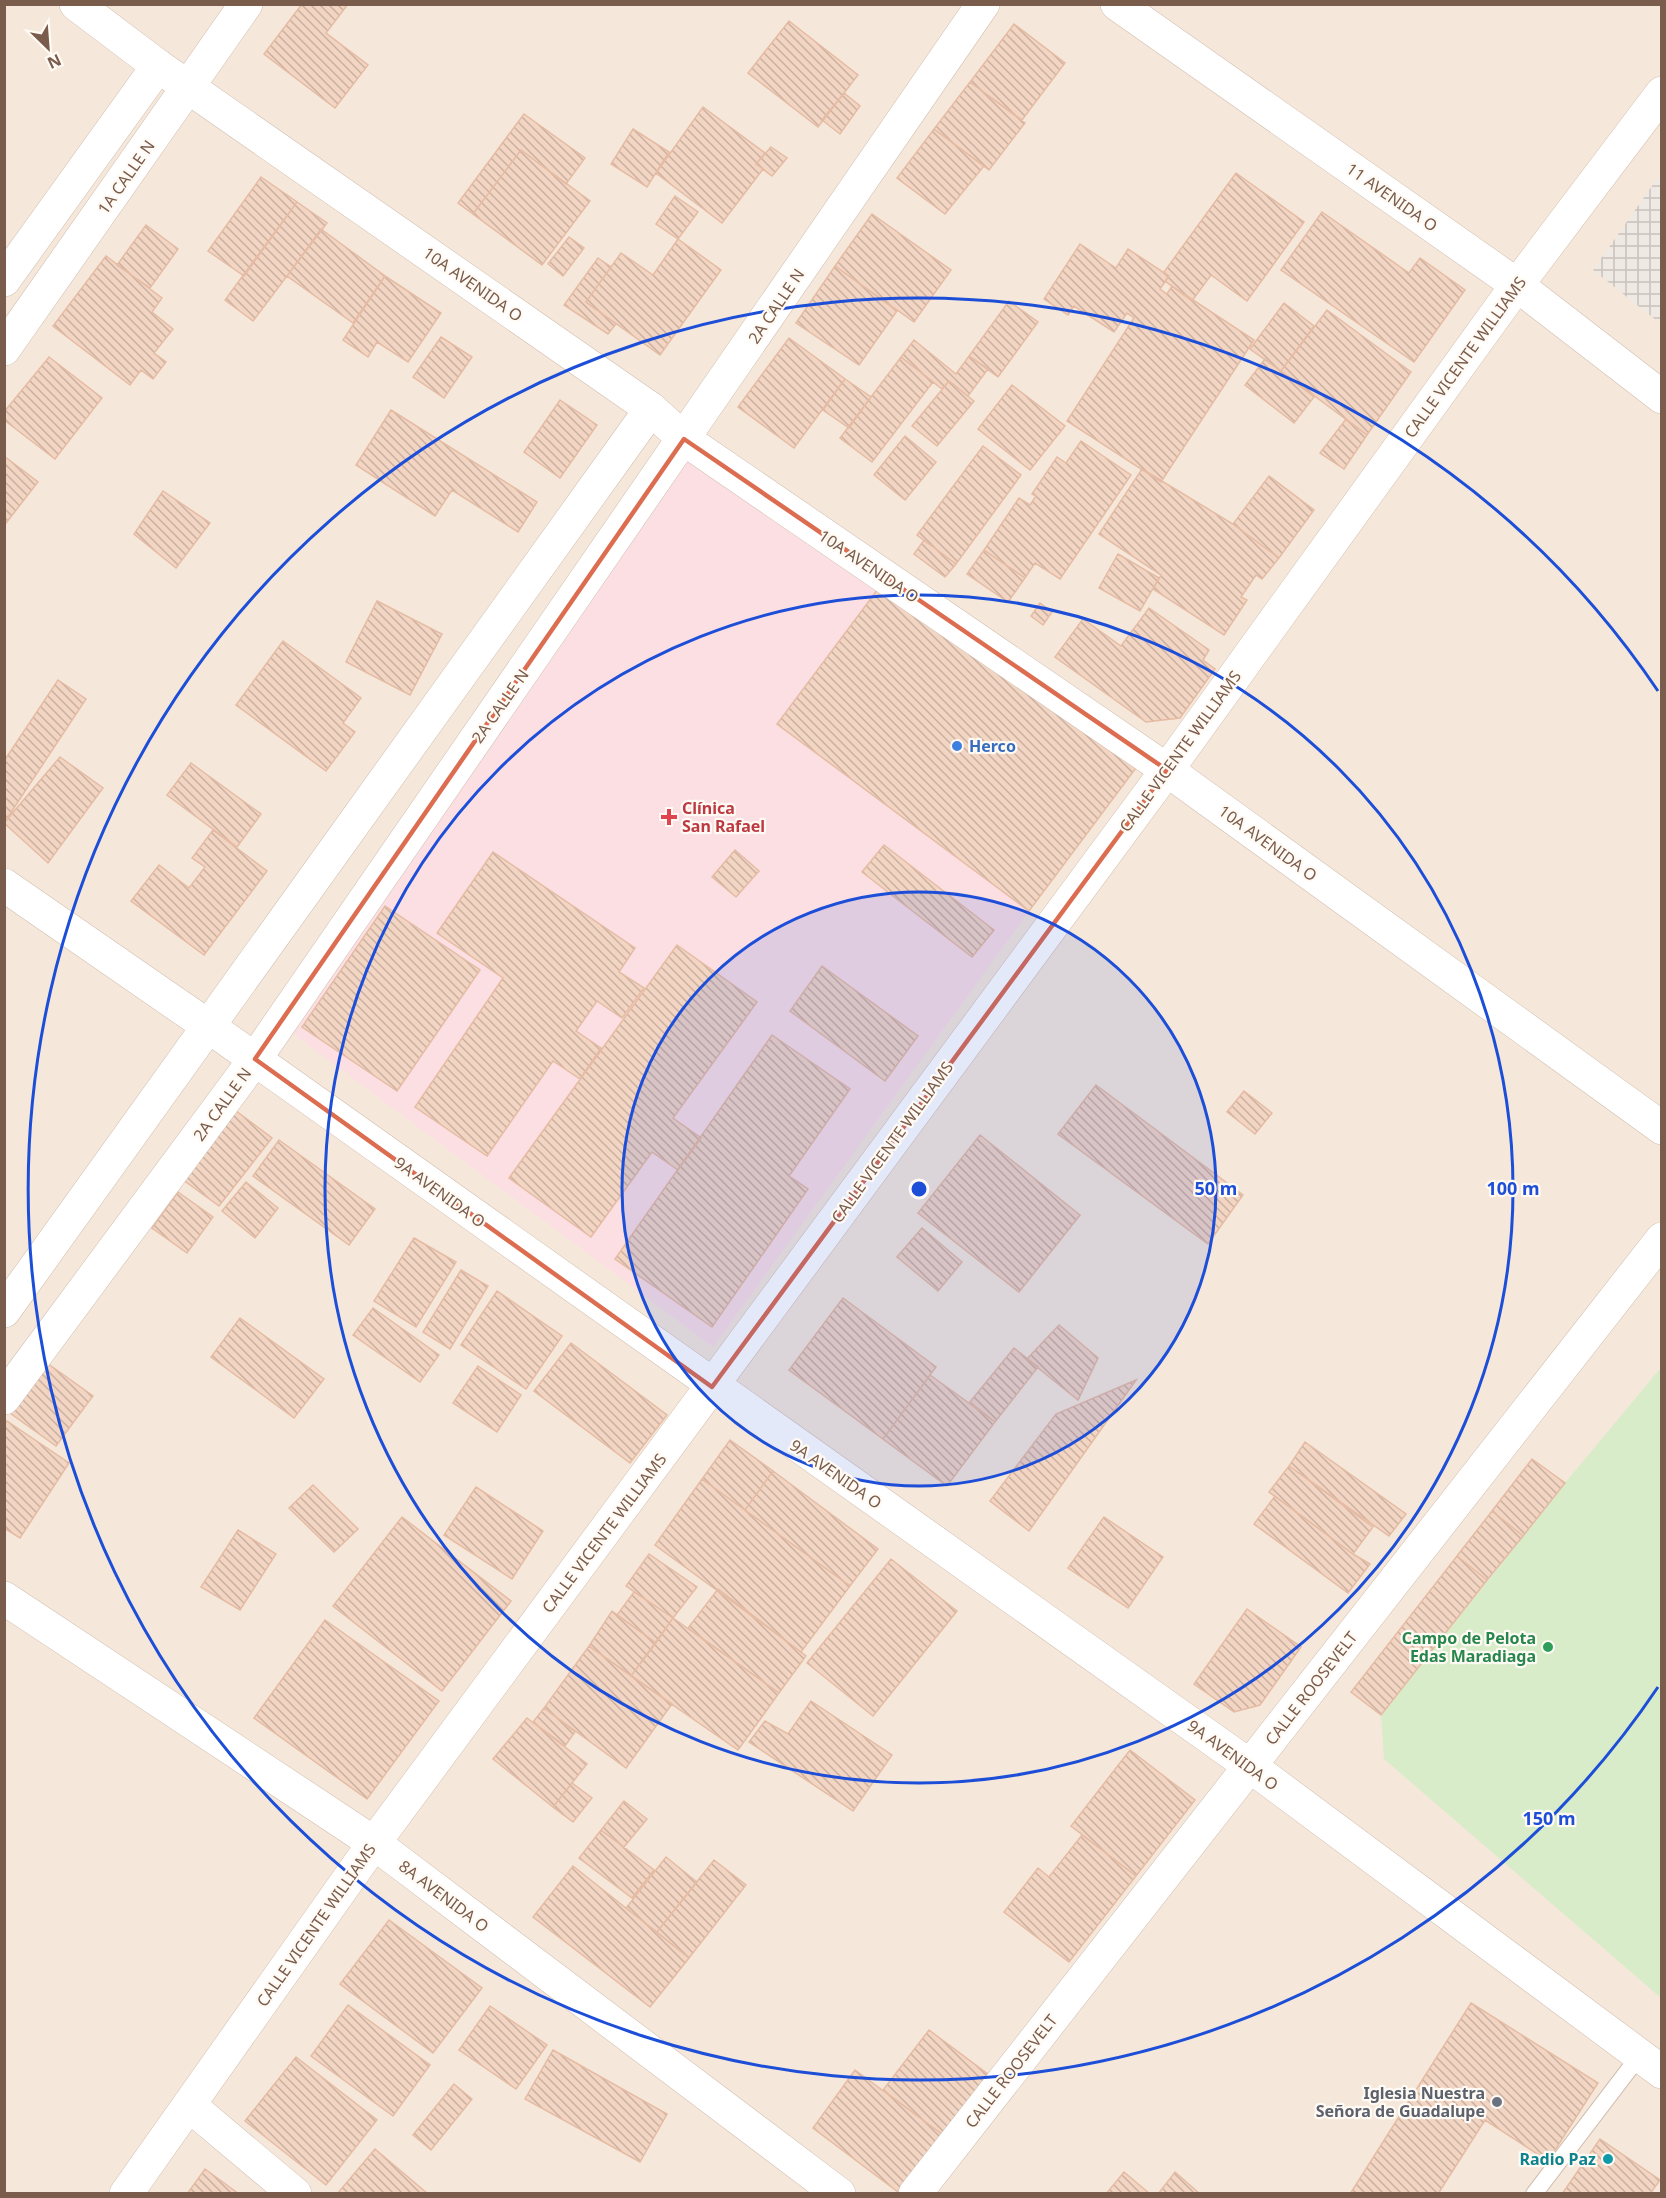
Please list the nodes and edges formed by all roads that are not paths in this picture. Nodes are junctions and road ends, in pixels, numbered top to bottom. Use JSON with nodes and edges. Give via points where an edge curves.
{"nodes":[{"id":1,"x":76,"y":4,"type":"edge"},
{"id":2,"x":246,"y":4,"type":"edge"},
{"id":3,"x":982,"y":4,"type":"edge"},
{"id":4,"x":1117,"y":4,"type":"edge"},
{"id":5,"x":158,"y":66,"type":"junction"},
{"id":6,"x":190,"y":86,"type":"junction"},
{"id":7,"x":1662,"y":93,"type":"edge"},
{"id":8,"x":4,"y":280,"type":"edge"},
{"id":9,"x":1517,"y":285,"type":"junction"},
{"id":10,"x":4,"y":349,"type":"edge"},
{"id":11,"x":1662,"y":397,"type":"edge"},
{"id":12,"x":651,"y":409,"type":"junction"},
{"id":13,"x":684,"y":439,"type":"junction"},
{"id":14,"x":1167,"y":770,"type":"junction"},
{"id":15,"x":4,"y":885,"type":"edge"},
{"id":16,"x":207,"y":1026,"type":"junction"},
{"id":17,"x":255,"y":1059,"type":"junction"},
{"id":18,"x":1662,"y":1128,"type":"edge"},
{"id":19,"x":1662,"y":1239,"type":"edge"},
{"id":20,"x":4,"y":1311,"type":"edge"},
{"id":21,"x":712,"y":1387,"type":"junction"},
{"id":22,"x":4,"y":1398,"type":"edge"},
{"id":23,"x":4,"y":1598,"type":"edge"},
{"id":24,"x":1250,"y":1766,"type":"junction"},
{"id":25,"x":374,"y":1843,"type":"junction"},
{"id":26,"x":1651,"y":2063,"type":"edge"},
{"id":27,"x":189,"y":2105,"type":"junction"},
{"id":28,"x":126,"y":2193,"type":"edge"},
{"id":29,"x":295,"y":2193,"type":"edge"},
{"id":30,"x":839,"y":2193,"type":"edge"},
{"id":31,"x":915,"y":2193,"type":"edge"},
{"id":32,"x":1534,"y":2193,"type":"edge"}],
"edges":[{"from":1,"to":5,"type":"street","name":"10A AVENIDA O"},
{"from":2,"to":6,"type":"street","name":"1A CALLE N"},
{"from":3,"to":13,"type":"street","name":"2A CALLE N"},
{"from":4,"to":9,"type":"street","name":"11 AVENIDA O"},
{"from":5,"to":6,"type":"street","name":"10A AVENIDA O"},
{"from":5,"to":8,"type":"street"},
{"from":6,"to":10,"type":"street","name":"1A CALLE N"},
{"from":6,"to":12,"type":"street","name":"10A AVENIDA O"},
{"from":7,"to":9,"type":"street","name":"CALLE VICENTE WILLIAMS"},
{"from":9,"to":11,"type":"street","name":"11 AVENIDA O"},
{"from":9,"to":14,"type":"street","name":"CALLE VICENTE WILLIAMS"},
{"from":12,"to":13,"type":"street","name":"10A AVENIDA O"},
{"from":12,"to":16,"type":"street"},
{"from":13,"to":14,"type":"street","name":"10A AVENIDA O"},
{"from":13,"to":17,"type":"street","name":"2A CALLE N"},
{"from":14,"to":18,"type":"street","name":"10A AVENIDA O"},
{"from":14,"to":21,"type":"street","name":"CALLE VICENTE WILLIAMS"},
{"from":15,"to":16,"type":"street","name":"9A AVENIDA O"},
{"from":16,"to":17,"type":"street","name":"9A AVENIDA O"},
{"from":16,"to":20,"type":"street"},
{"from":17,"to":21,"type":"street","name":"9A AVENIDA O"},
{"from":17,"to":22,"type":"street","name":"2A CALLE N"},
{"from":19,"to":24,"type":"street","name":"CALLE ROOSEVELT"},
{"from":21,"to":24,"type":"street","name":"9A AVENIDA O"},
{"from":21,"to":25,"type":"street","name":"CALLE VICENTE WILLIAMS"},
{"from":23,"to":25,"type":"street","name":"8A AVENIDA O"},
{"from":24,"to":26,"type":"street","name":"9A AVENIDA O"},
{"from":24,"to":31,"type":"street","name":"CALLE ROOSEVELT"},
{"from":25,"to":27,"type":"street","name":"CALLE VICENTE WILLIAMS"},
{"from":25,"to":30,"type":"street","name":"8A AVENIDA O"},
{"from":26,"to":32,"type":"lane"},
{"from":27,"to":28,"type":"street","name":"CALLE VICENTE WILLIAMS"},
{"from":27,"to":29,"type":"street"}]}
